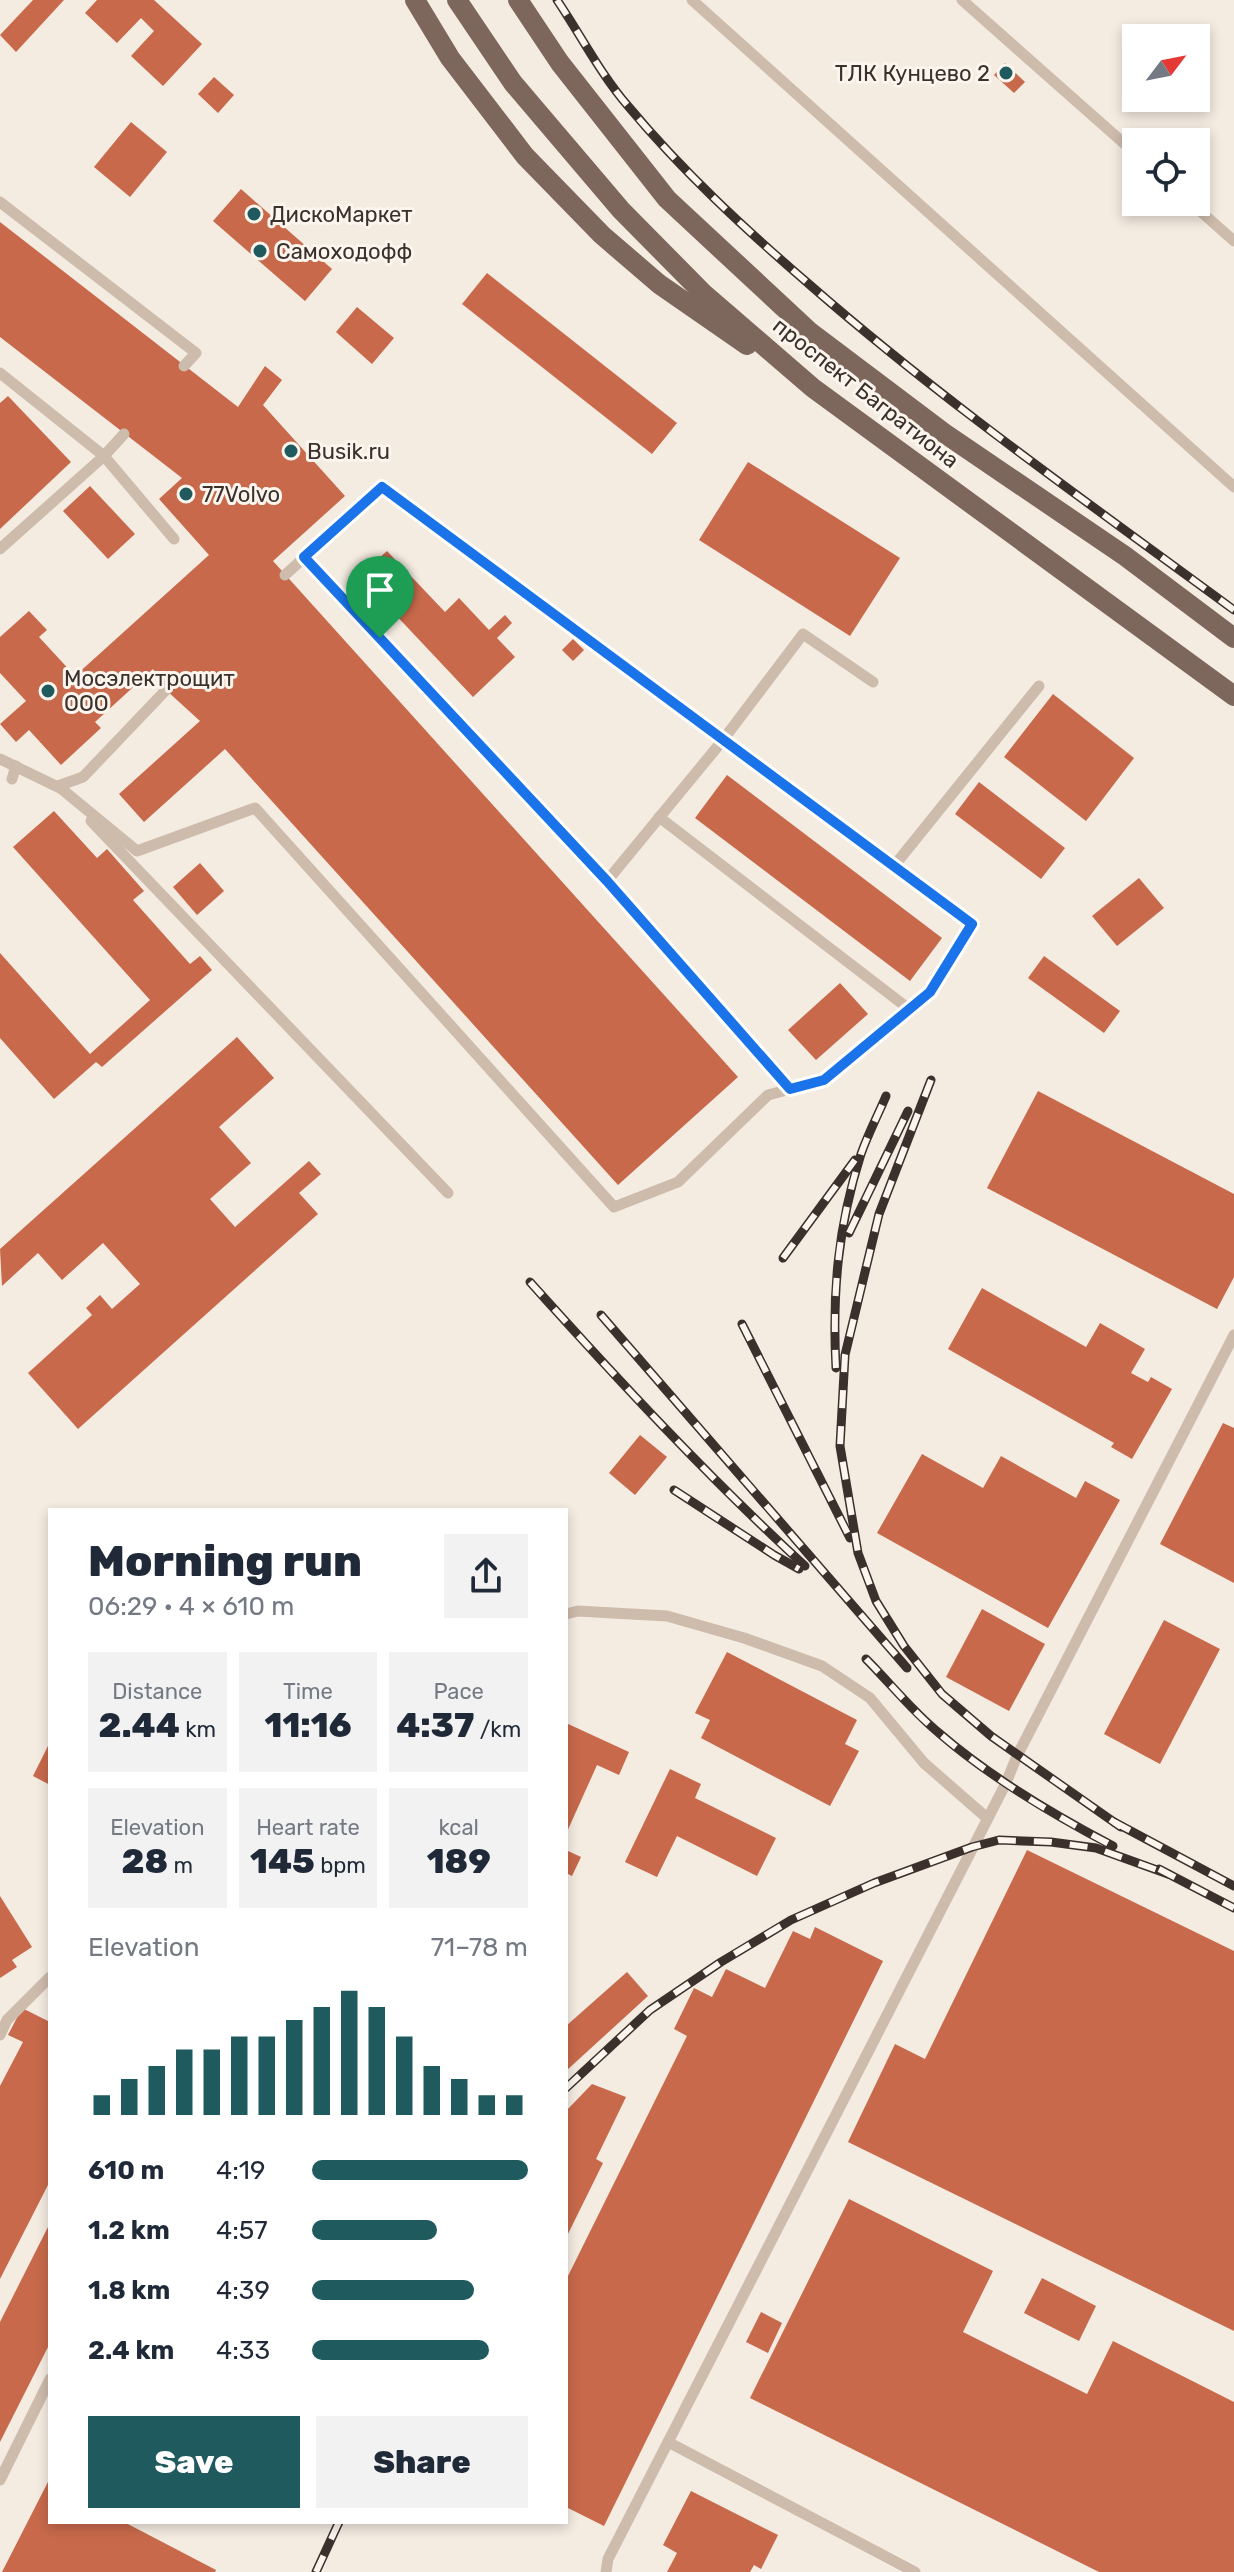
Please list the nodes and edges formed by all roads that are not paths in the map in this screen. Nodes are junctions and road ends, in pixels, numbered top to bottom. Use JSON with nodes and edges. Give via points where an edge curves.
{"nodes":[{"id":1,"x":415,"y":0,"type":"edge"},
{"id":2,"x":457,"y":0,"type":"edge"},
{"id":3,"x":518,"y":0,"type":"edge"},
{"id":4,"x":692,"y":0,"type":"edge"},
{"id":5,"x":962,"y":0,"type":"edge"},
{"id":6,"x":1122,"y":142,"type":"edge"},
{"id":7,"x":0,"y":202,"type":"edge"},
{"id":8,"x":1206,"y":216,"type":"edge"},
{"id":9,"x":1234,"y":241,"type":"edge"},
{"id":10,"x":184,"y":366,"type":"dead end"},
{"id":11,"x":0,"y":373,"type":"edge"},
{"id":12,"x":813,"y":388,"type":"junction"},
{"id":13,"x":124,"y":434,"type":"dead end"},
{"id":14,"x":104,"y":456,"type":"junction"},
{"id":15,"x":1234,"y":487,"type":"edge"},
{"id":16,"x":174,"y":539,"type":"dead end"},
{"id":17,"x":0,"y":549,"type":"edge"},
{"id":18,"x":304,"y":557,"type":"junction"},
{"id":19,"x":285,"y":575,"type":"dead end"},
{"id":20,"x":1234,"y":638,"type":"edge"},
{"id":21,"x":873,"y":682,"type":"dead end"},
{"id":22,"x":1039,"y":686,"type":"dead end"},
{"id":23,"x":166,"y":690,"type":"dead end"},
{"id":24,"x":1234,"y":696,"type":"edge"},
{"id":25,"x":723,"y":740,"type":"junction"},
{"id":26,"x":0,"y":759,"type":"edge"},
{"id":27,"x":16,"y":766,"type":"junction"},
{"id":28,"x":12,"y":779,"type":"dead end"},
{"id":29,"x":58,"y":786,"type":"junction"},
{"id":30,"x":659,"y":817,"type":"junction"},
{"id":31,"x":894,"y":866,"type":"junction"},
{"id":32,"x":607,"y":881,"type":"junction"},
{"id":33,"x":909,"y":1009,"type":"junction"},
{"id":34,"x":790,"y":1089,"type":"junction"},
{"id":35,"x":448,"y":1193,"type":"dead end"},
{"id":36,"x":1234,"y":1335,"type":"edge"},
{"id":37,"x":568,"y":1614,"type":"edge"},
{"id":38,"x":987,"y":1818,"type":"junction"},
{"id":39,"x":48,"y":1979,"type":"edge"},
{"id":40,"x":0,"y":2035,"type":"edge"},
{"id":41,"x":48,"y":2383,"type":"edge"},
{"id":42,"x":668,"y":2442,"type":"junction"},
{"id":43,"x":0,"y":2480,"type":"edge"},
{"id":44,"x":606,"y":2572,"type":"edge"},
{"id":45,"x":915,"y":2572,"type":"edge"}],
"edges":[{"from":1,"to":12,"type":"main road","via":[[450,58],[525,156],[602,235],[670,292]]},
{"from":2,"to":12,"type":"main road","name":"проспект Багратиона","via":[[513,83],[621,210],[703,293]]},
{"from":3,"to":20,"type":"main road","name":"проспект Багратиона","via":[[560,63],[667,199],[810,332]]},
{"from":4,"to":15,"type":"lane"},
{"from":5,"to":6,"type":"lane"},
{"from":7,"to":10,"type":"lane","via":[[196,353]]},
{"from":8,"to":9,"type":"lane"},
{"from":11,"to":14,"type":"lane"},
{"from":12,"to":24,"type":"main road","name":"проспект Багратиона"},
{"from":13,"to":14,"type":"lane"},
{"from":14,"to":16,"type":"lane"},
{"from":14,"to":17,"type":"lane"},
{"from":18,"to":19,"type":"lane"},
{"from":18,"to":25,"type":"lane","via":[[382,487]]},
{"from":18,"to":32,"type":"lane"},
{"from":21,"to":25,"type":"lane","via":[[803,634]]},
{"from":22,"to":31,"type":"lane"},
{"from":23,"to":29,"type":"lane","via":[[83,777]]},
{"from":25,"to":30,"type":"lane"},
{"from":25,"to":31,"type":"lane"},
{"from":26,"to":27,"type":"lane"},
{"from":27,"to":28,"type":"lane"},
{"from":27,"to":29,"type":"lane"},
{"from":29,"to":34,"type":"lane","via":[[137,851],[255,808],[614,1207],[678,1182],[768,1095]]},
{"from":29,"to":35,"type":"lane"},
{"from":30,"to":32,"type":"lane"},
{"from":30,"to":33,"type":"lane"},
{"from":31,"to":33,"type":"lane","via":[[972,924],[930,992]]},
{"from":32,"to":34,"type":"lane"},
{"from":33,"to":34,"type":"lane","via":[[824,1080]]},
{"from":36,"to":38,"type":"lane"},
{"from":37,"to":38,"type":"lane","via":[[667,1616],[822,1666],[870,1698],[924,1763]]},
{"from":38,"to":42,"type":"lane"},
{"from":39,"to":40,"type":"lane","via":[[7,2020]]},
{"from":41,"to":43,"type":"lane"},
{"from":42,"to":44,"type":"lane"},
{"from":42,"to":45,"type":"lane"}]}
